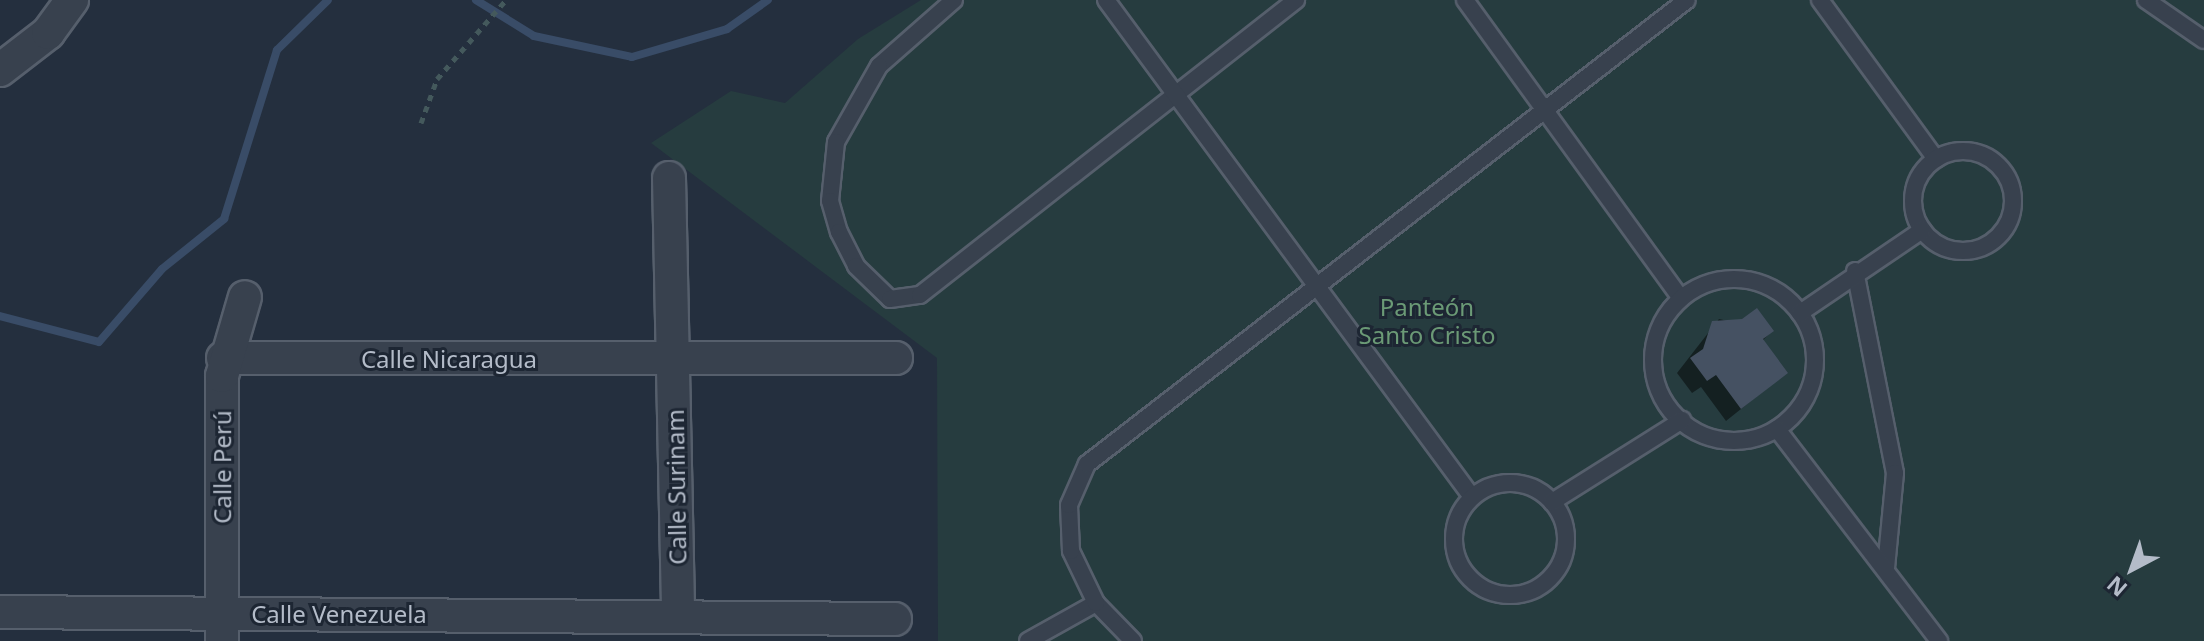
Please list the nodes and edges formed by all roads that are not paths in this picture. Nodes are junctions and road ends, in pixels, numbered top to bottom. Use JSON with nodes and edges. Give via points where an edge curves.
{"nodes":[{"id":1,"x":72,"y":0,"type":"edge"},
{"id":2,"x":954,"y":0,"type":"edge"},
{"id":3,"x":1106,"y":0,"type":"edge"},
{"id":4,"x":1296,"y":0,"type":"edge"},
{"id":5,"x":1465,"y":0,"type":"edge"},
{"id":6,"x":1687,"y":0,"type":"edge"},
{"id":7,"x":1820,"y":0,"type":"edge"},
{"id":8,"x":2146,"y":0,"type":"edge"},
{"id":9,"x":2204,"y":40,"type":"edge"},
{"id":10,"x":0,"y":70,"type":"edge"},
{"id":11,"x":1175,"y":92,"type":"junction"},
{"id":12,"x":1544,"y":109,"type":"junction"},
{"id":13,"x":1936,"y":159,"type":"junction"},
{"id":14,"x":669,"y":178,"type":"dead end"},
{"id":15,"x":1922,"y":230,"type":"junction"},
{"id":16,"x":1855,"y":271,"type":"junction"},
{"id":17,"x":1319,"y":280,"type":"junction"},
{"id":18,"x":245,"y":297,"type":"dead end"},
{"id":19,"x":1681,"y":298,"type":"junction"},
{"id":20,"x":1800,"y":313,"type":"junction"},
{"id":21,"x":223,"y":358,"type":"junction"},
{"id":22,"x":896,"y":358,"type":"dead end"},
{"id":23,"x":674,"y":359,"type":"junction"},
{"id":24,"x":1682,"y":420,"type":"junction"},
{"id":25,"x":1777,"y":429,"type":"junction"},
{"id":26,"x":1472,"y":497,"type":"junction"},
{"id":27,"x":1552,"y":502,"type":"junction"},
{"id":28,"x":1886,"y":568,"type":"junction"},
{"id":29,"x":1096,"y":603,"type":"junction"},
{"id":30,"x":0,"y":612,"type":"edge"},
{"id":31,"x":678,"y":615,"type":"junction"},
{"id":32,"x":895,"y":619,"type":"dead end"},
{"id":33,"x":222,"y":627,"type":"edge"},
{"id":34,"x":1028,"y":641,"type":"edge"},
{"id":35,"x":1133,"y":641,"type":"edge"},
{"id":36,"x":1939,"y":641,"type":"edge"}],
"edges":[{"from":1,"to":10,"type":"street","via":[[48,33]]},
{"from":2,"to":11,"type":"lane","via":[[879,66],[836,142],[830,201],[839,232],[856,266],[890,299],[920,295]]},
{"from":3,"to":11,"type":"lane"},
{"from":4,"to":11,"type":"lane"},
{"from":5,"to":12,"type":"lane"},
{"from":6,"to":12,"type":"lane"},
{"from":7,"to":13,"type":"lane"},
{"from":8,"to":9,"type":"lane"},
{"from":11,"to":17,"type":"lane"},
{"from":12,"to":17,"type":"lane"},
{"from":12,"to":19,"type":"lane"},
{"from":13,"to":15,"type":"lane","via":[[1916,183]]},
{"from":13,"to":15,"type":"lane","via":[[1966,151],[1995,162],[2012,189],[2010,219],[1977,250],[1946,249]]},
{"from":14,"to":23,"type":"street","name":"Calle Surinam"},
{"from":15,"to":16,"type":"lane"},
{"from":16,"to":20,"type":"lane"},
{"from":16,"to":28,"type":"lane","via":[[1895,473]]},
{"from":17,"to":26,"type":"lane"},
{"from":17,"to":29,"type":"lane","via":[[1087,464],[1067,528]]},
{"from":18,"to":21,"type":"street","name":"Calle Perú"},
{"from":19,"to":20,"type":"lane","via":[[1705,284],[1741,279],[1772,288]]},
{"from":19,"to":24,"type":"lane","via":[[1653,348],[1656,383]]},
{"from":20,"to":25,"type":"lane","via":[[1815,348],[1813,380],[1798,411]]},
{"from":21,"to":23,"type":"street","name":"Calle Nicaragua"},
{"from":21,"to":33,"type":"street","name":"Calle Perú"},
{"from":22,"to":23,"type":"street","name":"Calle Nicaragua"},
{"from":23,"to":31,"type":"street","name":"Calle Surinam"},
{"from":24,"to":25,"type":"lane","via":[[1727,442]]},
{"from":24,"to":27,"type":"lane"},
{"from":25,"to":28,"type":"lane"},
{"from":26,"to":27,"type":"lane","via":[[1513,484]]},
{"from":26,"to":27,"type":"lane","via":[[1454,527],[1458,562],[1481,588],[1515,596],[1547,582],[1565,552]]},
{"from":28,"to":36,"type":"lane"},
{"from":29,"to":34,"type":"lane"},
{"from":29,"to":35,"type":"lane"},
{"from":30,"to":33,"type":"street","name":"Calle Venezuela"},
{"from":31,"to":32,"type":"street","name":"Calle Venezuela"},
{"from":31,"to":33,"type":"street","name":"Calle Venezuela"}]}
